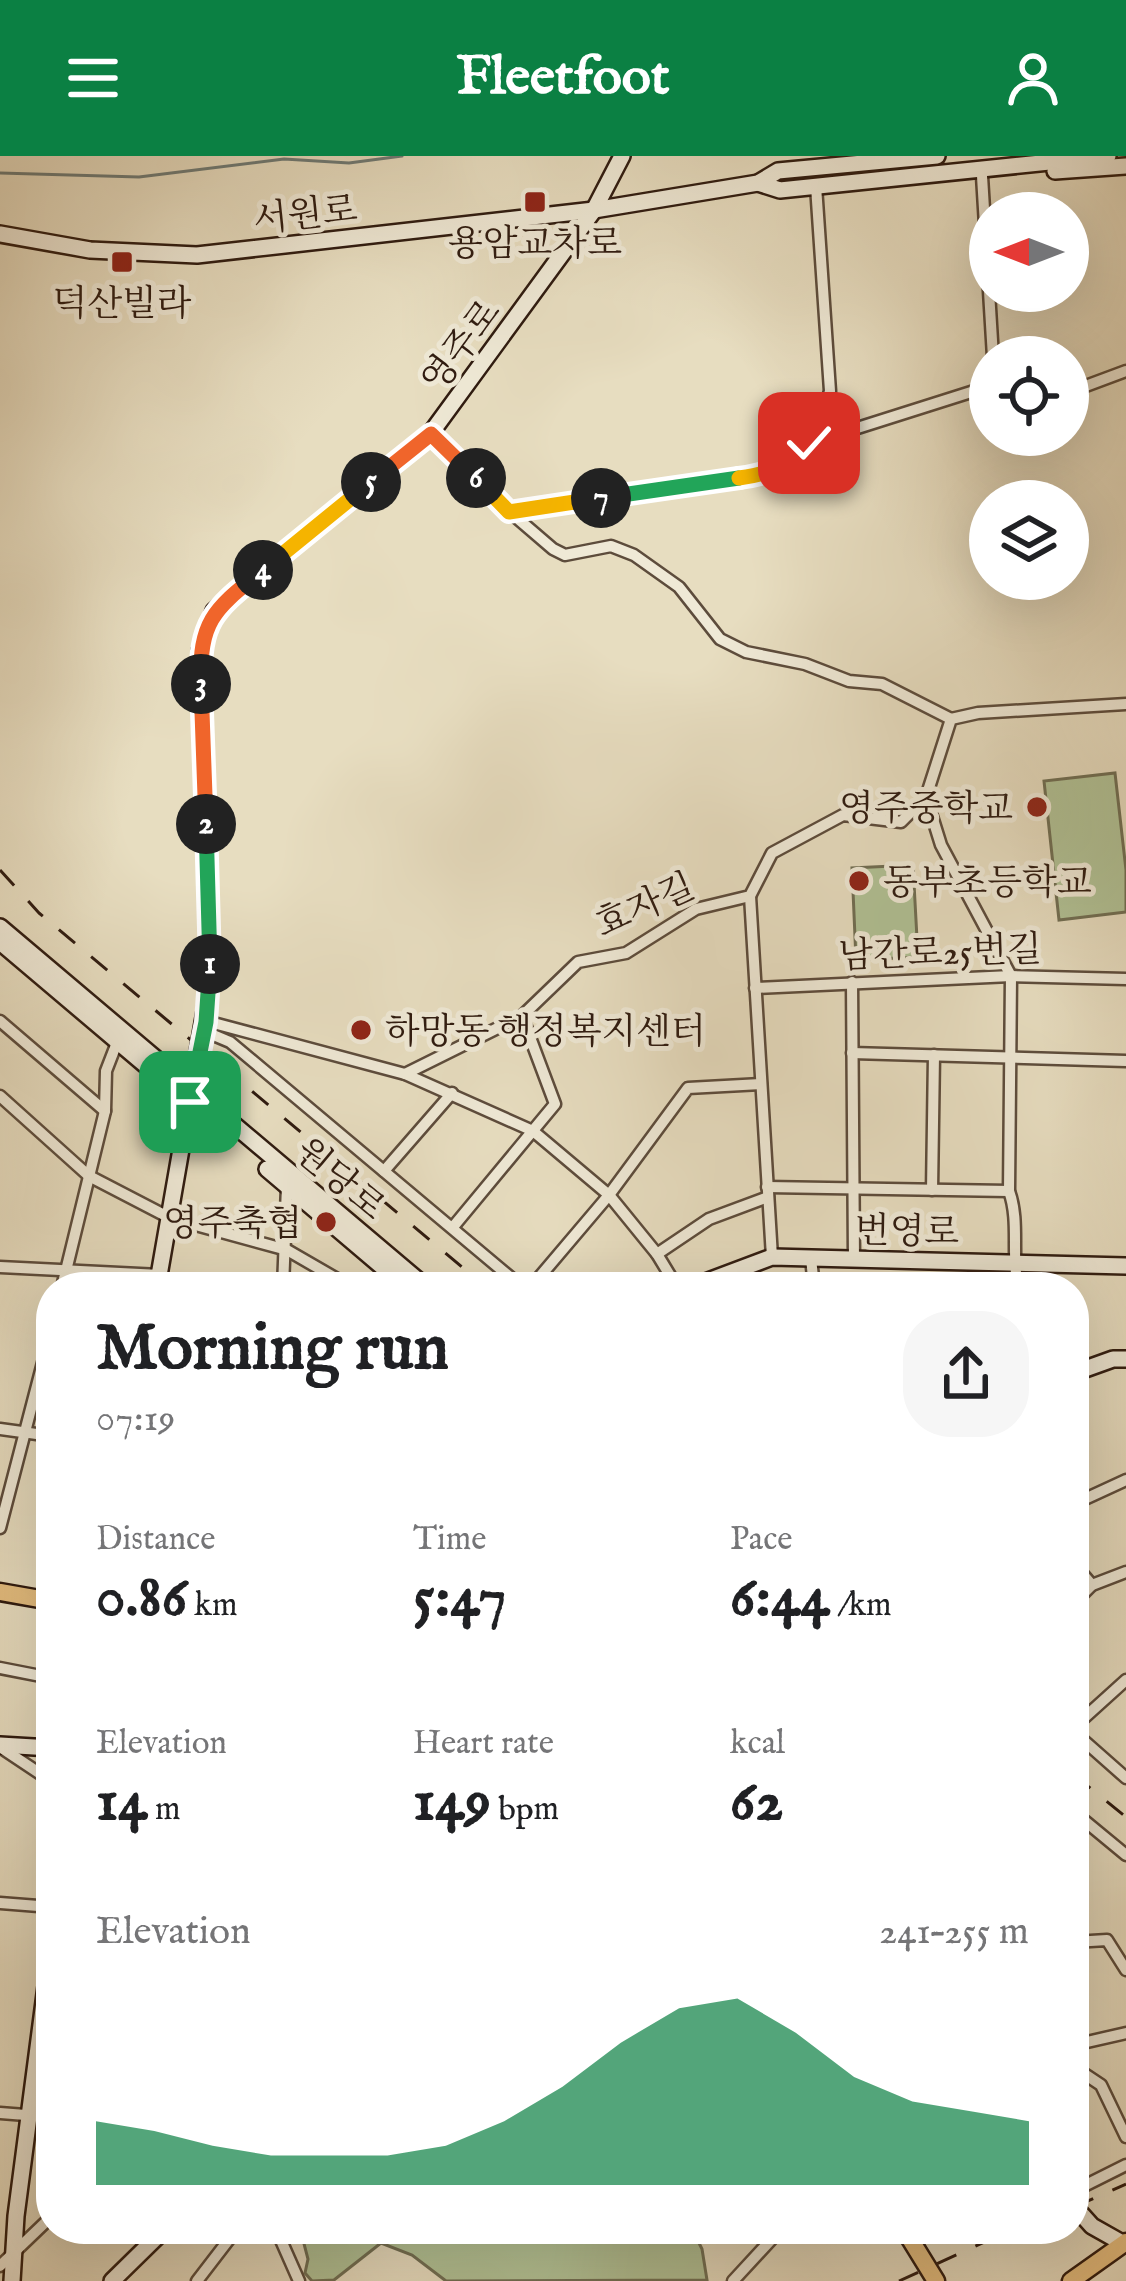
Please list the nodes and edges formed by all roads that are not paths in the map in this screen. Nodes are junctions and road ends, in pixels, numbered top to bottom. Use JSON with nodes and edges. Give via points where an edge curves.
{"nodes":[{"id":1,"x":622,"y":156,"type":"edge"},
{"id":2,"x":912,"y":156,"type":"edge"},
{"id":3,"x":937,"y":156,"type":"edge"},
{"id":4,"x":1108,"y":156,"type":"edge"},
{"id":5,"x":888,"y":160,"type":"junction"},
{"id":6,"x":1126,"y":166,"type":"edge"},
{"id":7,"x":982,"y":176,"type":"junction"},
{"id":8,"x":884,"y":179,"type":"junction"},
{"id":9,"x":758,"y":183,"type":"junction"},
{"id":10,"x":816,"y":186,"type":"junction"},
{"id":11,"x":594,"y":210,"type":"junction"},
{"id":12,"x":0,"y":234,"type":"edge"},
{"id":13,"x":992,"y":336,"type":"edge"},
{"id":14,"x":1126,"y":370,"type":"edge"},
{"id":15,"x":1089,"y":385,"type":"edge"},
{"id":16,"x":969,"y":393,"type":"edge"},
{"id":17,"x":431,"y":434,"type":"junction"},
{"id":18,"x":809,"y":443,"type":"junction"},
{"id":19,"x":509,"y":512,"type":"junction"},
{"id":20,"x":1126,"y":704,"type":"edge"},
{"id":21,"x":951,"y":719,"type":"junction"},
{"id":22,"x":926,"y":797,"type":"junction"},
{"id":23,"x":750,"y":896,"type":"junction"},
{"id":24,"x":0,"y":927,"type":"edge"},
{"id":25,"x":0,"y":942,"type":"edge"},
{"id":26,"x":1011,"y":976,"type":"junction"},
{"id":27,"x":1126,"y":979,"type":"edge"},
{"id":28,"x":852,"y":982,"type":"junction"},
{"id":29,"x":755,"y":988,"type":"junction"},
{"id":30,"x":522,"y":1016,"type":"junction"},
{"id":31,"x":0,"y":1021,"type":"edge"},
{"id":32,"x":206,"y":1022,"type":"junction"},
{"id":33,"x":120,"y":1037,"type":"junction"},
{"id":34,"x":852,"y":1053,"type":"junction"},
{"id":35,"x":200,"y":1055,"type":"junction"},
{"id":36,"x":934,"y":1055,"type":"junction"},
{"id":37,"x":1009,"y":1057,"type":"junction"},
{"id":38,"x":1126,"y":1061,"type":"edge"},
{"id":39,"x":163,"y":1066,"type":"junction"},
{"id":40,"x":405,"y":1074,"type":"junction"},
{"id":41,"x":761,"y":1084,"type":"junction"},
{"id":42,"x":452,"y":1094,"type":"junction"},
{"id":43,"x":0,"y":1096,"type":"edge"},
{"id":44,"x":191,"y":1096,"type":"junction"},
{"id":45,"x":105,"y":1111,"type":"junction"},
{"id":46,"x":533,"y":1131,"type":"junction"},
{"id":47,"x":384,"y":1171,"type":"junction"},
{"id":48,"x":89,"y":1176,"type":"junction"},
{"id":49,"x":287,"y":1186,"type":"junction"},
{"id":50,"x":853,"y":1189,"type":"junction"},
{"id":51,"x":932,"y":1190,"type":"junction"},
{"id":52,"x":1009,"y":1191,"type":"junction"},
{"id":53,"x":768,"y":1192,"type":"junction"},
{"id":54,"x":609,"y":1195,"type":"junction"},
{"id":55,"x":170,"y":1218,"type":"junction"},
{"id":56,"x":453,"y":1228,"type":"junction"},
{"id":57,"x":287,"y":1250,"type":"junction"},
{"id":58,"x":657,"y":1254,"type":"junction"},
{"id":59,"x":772,"y":1256,"type":"junction"},
{"id":60,"x":811,"y":1258,"type":"junction"},
{"id":61,"x":854,"y":1259,"type":"junction"},
{"id":62,"x":1013,"y":1263,"type":"junction"},
{"id":63,"x":1126,"y":1266,"type":"edge"},
{"id":64,"x":0,"y":1267,"type":"edge"},
{"id":65,"x":66,"y":1270,"type":"junction"},
{"id":66,"x":83,"y":1272,"type":"edge"},
{"id":67,"x":160,"y":1272,"type":"edge"},
{"id":68,"x":285,"y":1272,"type":"edge"},
{"id":69,"x":325,"y":1272,"type":"edge"},
{"id":70,"x":388,"y":1272,"type":"edge"},
{"id":71,"x":408,"y":1272,"type":"edge"},
{"id":72,"x":508,"y":1272,"type":"edge"},
{"id":73,"x":540,"y":1272,"type":"edge"},
{"id":74,"x":668,"y":1272,"type":"edge"},
{"id":75,"x":731,"y":1272,"type":"edge"},
{"id":76,"x":812,"y":1272,"type":"edge"},
{"id":77,"x":1015,"y":1272,"type":"edge"},
{"id":78,"x":1126,"y":1359,"type":"edge"},
{"id":79,"x":1089,"y":1368,"type":"edge"},
{"id":80,"x":36,"y":1392,"type":"edge"},
{"id":81,"x":0,"y":1429,"type":"edge"},
{"id":82,"x":26,"y":1432,"type":"junction"},
{"id":83,"x":36,"y":1434,"type":"edge"},
{"id":84,"x":1126,"y":1480,"type":"edge"},
{"id":85,"x":1089,"y":1497,"type":"edge"},
{"id":86,"x":0,"y":1528,"type":"edge"},
{"id":87,"x":1126,"y":1572,"type":"edge"},
{"id":88,"x":1089,"y":1583,"type":"edge"},
{"id":89,"x":1091,"y":1585,"type":"joint"},
{"id":90,"x":0,"y":1592,"type":"edge"},
{"id":91,"x":36,"y":1598,"type":"edge"},
{"id":92,"x":0,"y":1668,"type":"edge"},
{"id":93,"x":36,"y":1675,"type":"edge"},
{"id":94,"x":1126,"y":1680,"type":"edge"},
{"id":95,"x":1089,"y":1716,"type":"edge"},
{"id":96,"x":1089,"y":1744,"type":"edge"},
{"id":97,"x":0,"y":1746,"type":"edge"},
{"id":98,"x":36,"y":1747,"type":"edge"},
{"id":99,"x":36,"y":1771,"type":"edge"},
{"id":100,"x":1126,"y":1778,"type":"edge"},
{"id":101,"x":1089,"y":1824,"type":"edge"},
{"id":102,"x":1126,"y":1855,"type":"edge"},
{"id":103,"x":0,"y":1903,"type":"edge"},
{"id":104,"x":36,"y":1905,"type":"edge"},
{"id":105,"x":1089,"y":1941,"type":"edge"},
{"id":106,"x":1126,"y":1970,"type":"edge"},
{"id":107,"x":1126,"y":2033,"type":"edge"},
{"id":108,"x":1089,"y":2042,"type":"edge"},
{"id":109,"x":36,"y":2063,"type":"edge"},
{"id":110,"x":1089,"y":2077,"type":"edge"},
{"id":111,"x":0,"y":2113,"type":"edge"},
{"id":112,"x":29,"y":2116,"type":"junction"},
{"id":113,"x":36,"y":2116,"type":"edge"},
{"id":114,"x":1126,"y":2137,"type":"edge"},
{"id":115,"x":1126,"y":2165,"type":"edge"},
{"id":116,"x":1089,"y":2184,"type":"edge"},
{"id":117,"x":8,"y":2216,"type":"edge"},
{"id":118,"x":1089,"y":2223,"type":"edge"},
{"id":119,"x":36,"y":2232,"type":"edge"},
{"id":120,"x":150,"y":2244,"type":"edge"},
{"id":121,"x":225,"y":2244,"type":"edge"},
{"id":122,"x":283,"y":2244,"type":"edge"},
{"id":123,"x":767,"y":2244,"type":"edge"},
{"id":124,"x":913,"y":2244,"type":"edge"},
{"id":125,"x":1125,"y":2244,"type":"edge"},
{"id":126,"x":7,"y":2260,"type":"edge"},
{"id":127,"x":126,"y":2267,"type":"junction"},
{"id":128,"x":12,"y":2281,"type":"edge"},
{"id":129,"x":112,"y":2281,"type":"edge"},
{"id":130,"x":140,"y":2281,"type":"edge"},
{"id":131,"x":197,"y":2281,"type":"edge"},
{"id":132,"x":299,"y":2281,"type":"edge"},
{"id":133,"x":733,"y":2281,"type":"edge"},
{"id":134,"x":936,"y":2281,"type":"edge"},
{"id":135,"x":1071,"y":2281,"type":"edge"}],
"edges":[{"from":1,"to":11,"type":"main road","name":"영주로"},
{"from":2,"to":5,"type":"main road"},
{"from":3,"to":5,"type":"main road","name":"서원로"},
{"from":4,"to":8,"type":"main road","name":"서원로"},
{"from":5,"to":9,"type":"main road","name":"서원로","via":[[778,171]]},
{"from":6,"to":7,"type":"main road"},
{"from":7,"to":8,"type":"main road"},
{"from":7,"to":13,"type":"street"},
{"from":8,"to":10,"type":"main road","name":"서원로"},
{"from":9,"to":10,"type":"main road","name":"서원로"},
{"from":9,"to":11,"type":"main road","name":"서원로"},
{"from":10,"to":18,"type":"street","via":[[830,391]]},
{"from":11,"to":12,"type":"main road","name":"서원로","via":[[197,255],[90,250]]},
{"from":11,"to":17,"type":"main road","name":"영주로"},
{"from":14,"to":15,"type":"street"},
{"from":16,"to":18,"type":"street"},
{"from":17,"to":19,"type":"street"},
{"from":17,"to":32,"type":"main road","name":"영주로","via":[[214,610],[205,629]]},
{"from":18,"to":19,"type":"street","via":[[770,474]]},
{"from":19,"to":21,"type":"street","via":[[566,554],[611,546],[634,555],[679,587],[720,639],[746,652],[882,684]]},
{"from":20,"to":21,"type":"street"},
{"from":21,"to":22,"type":"street"},
{"from":22,"to":23,"type":"street","name":"효자길","via":[[901,822],[843,815],[772,853]]},
{"from":22,"to":26,"type":"street","via":[[941,845]]},
{"from":23,"to":29,"type":"street"},
{"from":23,"to":30,"type":"street","name":"효자길","via":[[696,909],[626,953],[578,962]]},
{"from":24,"to":33,"type":"main road","name":"원당로"},
{"from":25,"to":33,"type":"main road","name":"원당로"},
{"from":26,"to":27,"type":"street","name":"남간로25번길"},
{"from":26,"to":28,"type":"street","name":"남간로25번길"},
{"from":26,"to":37,"type":"street"},
{"from":28,"to":29,"type":"street","name":"남간로25번길"},
{"from":28,"to":34,"type":"street"},
{"from":29,"to":41,"type":"street"},
{"from":30,"to":40,"type":"street","name":"효자길"},
{"from":30,"to":46,"type":"street","via":[[556,1104]]},
{"from":31,"to":45,"type":"street"},
{"from":32,"to":35,"type":"main road","name":"영주로"},
{"from":32,"to":40,"type":"street"},
{"from":32,"to":47,"type":"street"},
{"from":33,"to":39,"type":"main road","name":"원당로"},
{"from":33,"to":44,"type":"main road","name":"원당로"},
{"from":33,"to":45,"type":"street","via":[[103,1087]]},
{"from":34,"to":36,"type":"street"},
{"from":34,"to":50,"type":"street"},
{"from":35,"to":39,"type":"main road"},
{"from":35,"to":44,"type":"main road","name":"영주로"},
{"from":36,"to":37,"type":"street"},
{"from":36,"to":51,"type":"street"},
{"from":37,"to":38,"type":"street"},
{"from":37,"to":52,"type":"street"},
{"from":39,"to":44,"type":"main road","name":"원당로"},
{"from":40,"to":42,"type":"street"},
{"from":41,"to":53,"type":"street"},
{"from":41,"to":54,"type":"street","via":[[688,1088]]},
{"from":42,"to":46,"type":"street"},
{"from":42,"to":47,"type":"street"},
{"from":43,"to":48,"type":"street"},
{"from":44,"to":49,"type":"main road","name":"원당로"},
{"from":44,"to":55,"type":"main road","name":"영주로"},
{"from":44,"to":71,"type":"main road","name":"원당로"},
{"from":45,"to":48,"type":"street"},
{"from":46,"to":54,"type":"street"},
{"from":46,"to":56,"type":"street"},
{"from":47,"to":56,"type":"street"},
{"from":48,"to":55,"type":"street"},
{"from":48,"to":65,"type":"street"},
{"from":49,"to":57,"type":"street"},
{"from":49,"to":70,"type":"main road","name":"원당로"},
{"from":50,"to":51,"type":"street"},
{"from":50,"to":53,"type":"street"},
{"from":50,"to":61,"type":"street"},
{"from":51,"to":52,"type":"street"},
{"from":52,"to":62,"type":"street"},
{"from":53,"to":58,"type":"street"},
{"from":53,"to":59,"type":"street"},
{"from":54,"to":58,"type":"street"},
{"from":54,"to":73,"type":"street"},
{"from":55,"to":57,"type":"street"},
{"from":55,"to":67,"type":"main road","name":"영주로"},
{"from":56,"to":72,"type":"street"},
{"from":57,"to":68,"type":"street"},
{"from":57,"to":69,"type":"street"},
{"from":58,"to":74,"type":"street"},
{"from":59,"to":60,"type":"main road","name":"번영로"},
{"from":59,"to":75,"type":"main road","name":"번영로"},
{"from":60,"to":61,"type":"main road","name":"번영로"},
{"from":60,"to":76,"type":"street"},
{"from":61,"to":62,"type":"main road","name":"번영로"},
{"from":62,"to":63,"type":"main road","name":"번영로"},
{"from":62,"to":77,"type":"street"},
{"from":64,"to":65,"type":"street"},
{"from":65,"to":66,"type":"street"},
{"from":78,"to":79,"type":"main road"},
{"from":80,"to":82,"type":"street"},
{"from":81,"to":82,"type":"street"},
{"from":82,"to":83,"type":"street"},
{"from":82,"to":86,"type":"street"},
{"from":84,"to":85,"type":"street"},
{"from":87,"to":89,"type":"street"},
{"from":88,"to":89,"type":"street"},
{"from":90,"to":91,"type":"main road"},
{"from":92,"to":93,"type":"street"},
{"from":94,"to":95,"type":"street"},
{"from":96,"to":100,"type":"street"},
{"from":97,"to":98,"type":"main road"},
{"from":97,"to":99,"type":"street"},
{"from":101,"to":102,"type":"street"},
{"from":103,"to":104,"type":"street"},
{"from":105,"to":106,"type":"street","via":[[1107,1940]]},
{"from":107,"to":108,"type":"street"},
{"from":109,"to":112,"type":"main road"},
{"from":110,"to":114,"type":"street","via":[[1101,2085]]},
{"from":111,"to":112,"type":"street"},
{"from":112,"to":113,"type":"street"},
{"from":112,"to":117,"type":"main road"},
{"from":115,"to":116,"type":"street"},
{"from":117,"to":126,"type":"main road"},
{"from":118,"to":125,"type":"main road"},
{"from":119,"to":126,"type":"street"},
{"from":120,"to":127,"type":"main road"},
{"from":121,"to":131,"type":"street"},
{"from":122,"to":132,"type":"street"},
{"from":123,"to":133,"type":"street"},
{"from":124,"to":134,"type":"main road"},
{"from":125,"to":135,"type":"main road"},
{"from":126,"to":128,"type":"main road"},
{"from":127,"to":129,"type":"main road"},
{"from":127,"to":130,"type":"street"}]}
